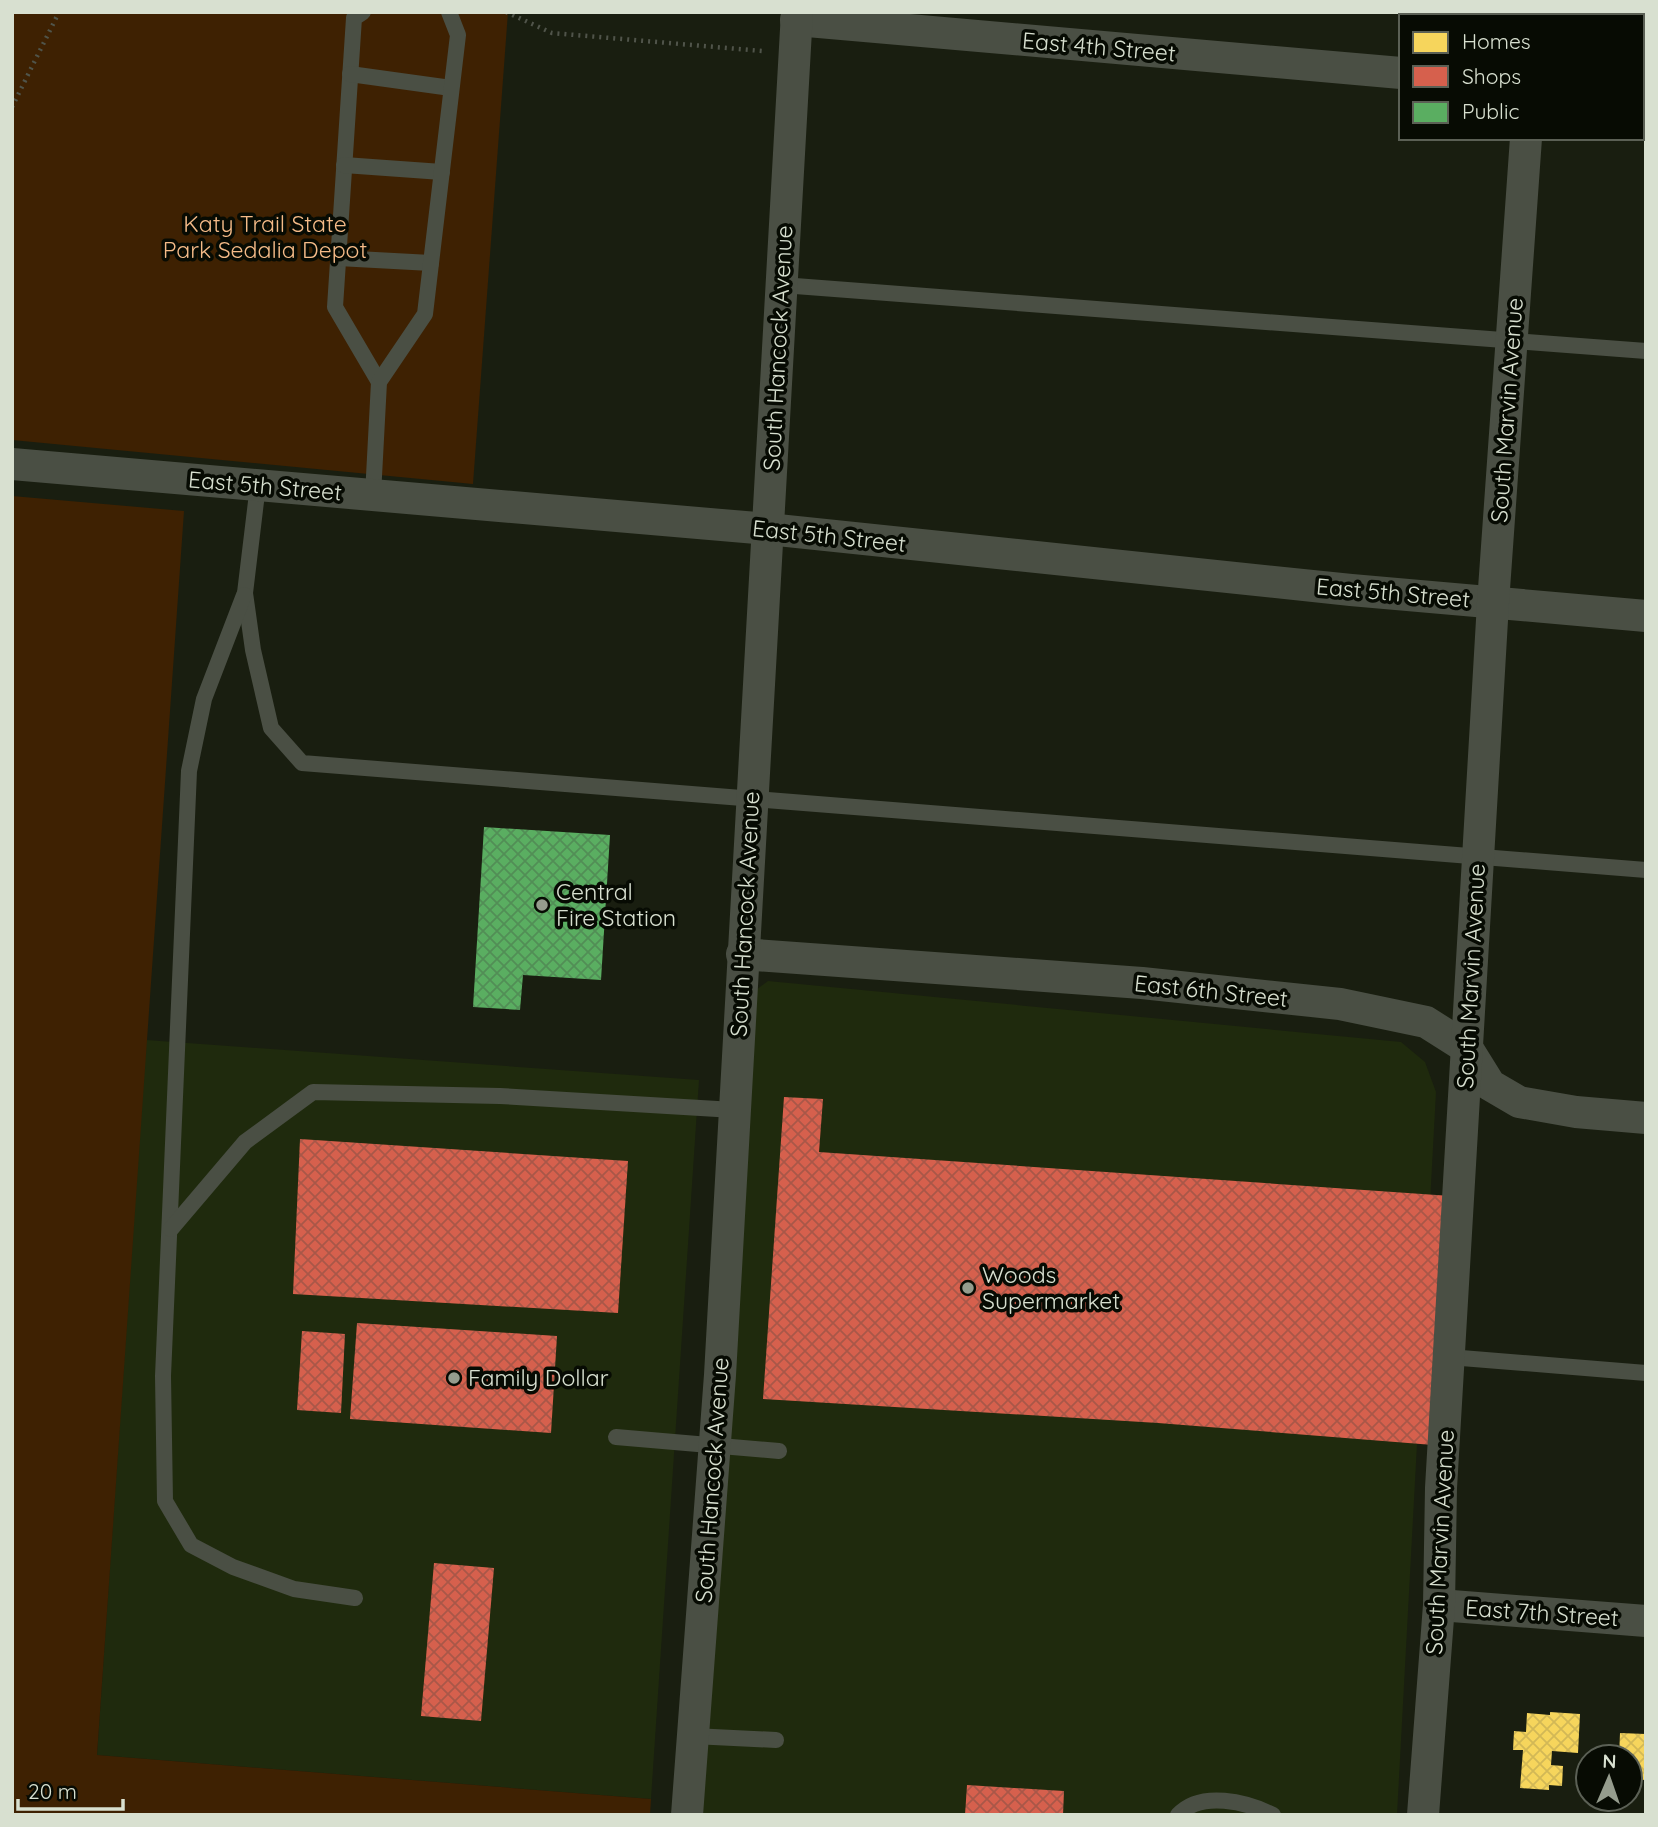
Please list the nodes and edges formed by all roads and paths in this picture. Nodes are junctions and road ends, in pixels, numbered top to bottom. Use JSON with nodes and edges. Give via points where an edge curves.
{"nodes":[{"id":1,"x":59,"y":12,"type":"edge"},
{"id":2,"x":363,"y":12,"type":"edge"},
{"id":3,"x":449,"y":12,"type":"edge"},
{"id":4,"x":506,"y":12,"type":"edge"},
{"id":5,"x":797,"y":16,"type":"edge"},
{"id":6,"x":765,"y":52,"type":"dead end"},
{"id":7,"x":1399,"y":73,"type":"edge"},
{"id":8,"x":350,"y":74,"type":"junction"},
{"id":9,"x":452,"y":88,"type":"junction"},
{"id":10,"x":12,"y":107,"type":"edge"},
{"id":11,"x":1525,"y":140,"type":"edge"},
{"id":12,"x":344,"y":165,"type":"junction"},
{"id":13,"x":442,"y":172,"type":"junction"},
{"id":14,"x":338,"y":258,"type":"junction"},
{"id":15,"x":431,"y":262,"type":"junction"},
{"id":16,"x":782,"y":285,"type":"junction"},
{"id":17,"x":1512,"y":339,"type":"junction"},
{"id":18,"x":1646,"y":351,"type":"edge"},
{"id":19,"x":379,"y":382,"type":"junction"},
{"id":20,"x":12,"y":464,"type":"edge"},
{"id":21,"x":258,"y":485,"type":"junction"},
{"id":22,"x":373,"y":495,"type":"junction"},
{"id":23,"x":768,"y":530,"type":"junction"},
{"id":24,"x":245,"y":593,"type":"junction"},
{"id":25,"x":1493,"y":603,"type":"junction"},
{"id":26,"x":1646,"y":616,"type":"edge"},
{"id":27,"x":751,"y":797,"type":"junction"},
{"id":28,"x":1479,"y":856,"type":"junction"},
{"id":29,"x":1646,"y":870,"type":"edge"},
{"id":30,"x":742,"y":954,"type":"junction"},
{"id":31,"x":1467,"y":1048,"type":"junction"},
{"id":32,"x":734,"y":1110,"type":"junction"},
{"id":33,"x":1646,"y":1118,"type":"edge"},
{"id":34,"x":171,"y":1229,"type":"junction"},
{"id":35,"x":1449,"y":1357,"type":"junction"},
{"id":36,"x":1646,"y":1373,"type":"edge"},
{"id":37,"x":616,"y":1437,"type":"dead end"},
{"id":38,"x":716,"y":1444,"type":"junction"},
{"id":39,"x":779,"y":1451,"type":"dead end"},
{"id":40,"x":355,"y":1598,"type":"dead end"},
{"id":41,"x":1439,"y":1605,"type":"junction"},
{"id":42,"x":1646,"y":1621,"type":"edge"},
{"id":43,"x":693,"y":1736,"type":"junction"},
{"id":44,"x":776,"y":1740,"type":"dead end"},
{"id":45,"x":687,"y":1815,"type":"edge"},
{"id":46,"x":1178,"y":1815,"type":"edge"},
{"id":47,"x":1273,"y":1815,"type":"edge"},
{"id":48,"x":1423,"y":1815,"type":"edge"}],
"edges":[{"from":1,"to":10,"type":"path"},
{"from":2,"to":8,"type":"lane","via":[[354,18]]},
{"from":3,"to":9,"type":"lane","via":[[458,35]]},
{"from":4,"to":6,"type":"path","via":[[551,33]]},
{"from":5,"to":7,"type":"street","name":"East 4th Street"},
{"from":5,"to":16,"type":"street","name":"South Hancock Avenue"},
{"from":8,"to":9,"type":"lane"},
{"from":8,"to":12,"type":"lane"},
{"from":9,"to":13,"type":"lane"},
{"from":11,"to":17,"type":"street","name":"South Marvin Avenue"},
{"from":12,"to":13,"type":"lane"},
{"from":12,"to":14,"type":"lane"},
{"from":13,"to":15,"type":"lane"},
{"from":14,"to":15,"type":"lane"},
{"from":14,"to":19,"type":"lane","via":[[335,307]]},
{"from":15,"to":19,"type":"lane","via":[[425,314]]},
{"from":16,"to":17,"type":"lane"},
{"from":16,"to":23,"type":"street","name":"South Hancock Avenue"},
{"from":17,"to":18,"type":"lane"},
{"from":17,"to":25,"type":"street","name":"South Marvin Avenue"},
{"from":19,"to":22,"type":"lane"},
{"from":20,"to":21,"type":"street","name":"East 5th Street"},
{"from":21,"to":22,"type":"street","name":"East 5th Street"},
{"from":21,"to":24,"type":"lane"},
{"from":22,"to":23,"type":"street","name":"East 5th Street"},
{"from":23,"to":25,"type":"street","name":"East 5th Street"},
{"from":23,"to":27,"type":"street","name":"South Hancock Avenue"},
{"from":24,"to":27,"type":"lane","via":[[271,728],[302,762]]},
{"from":24,"to":34,"type":"lane","via":[[204,699],[189,771]]},
{"from":25,"to":26,"type":"street","name":"East 5th Street"},
{"from":25,"to":28,"type":"street","name":"South Marvin Avenue"},
{"from":27,"to":28,"type":"lane"},
{"from":27,"to":30,"type":"street","name":"South Hancock Avenue"},
{"from":28,"to":29,"type":"lane"},
{"from":28,"to":31,"type":"street","name":"South Marvin Avenue"},
{"from":30,"to":31,"type":"street","name":"East 6th Street","via":[[1142,983],[1340,1004],[1426,1023]]},
{"from":30,"to":32,"type":"street","name":"South Hancock Avenue"},
{"from":31,"to":33,"type":"street","name":"East 6th Street","via":[[1490,1085],[1519,1102]]},
{"from":31,"to":35,"type":"street","name":"South Marvin Avenue"},
{"from":32,"to":34,"type":"lane","via":[[500,1096],[313,1093],[245,1142]]},
{"from":32,"to":38,"type":"street","name":"South Hancock Avenue"},
{"from":34,"to":40,"type":"lane","via":[[163,1376],[165,1501],[191,1545],[222,1561],[293,1589]]},
{"from":35,"to":36,"type":"lane"},
{"from":35,"to":41,"type":"street","name":"South Marvin Avenue"},
{"from":37,"to":38,"type":"lane"},
{"from":38,"to":39,"type":"lane"},
{"from":38,"to":43,"type":"street","name":"South Hancock Avenue"},
{"from":41,"to":42,"type":"street","name":"East 7th Street"},
{"from":41,"to":48,"type":"street","name":"South Marvin Avenue"},
{"from":43,"to":44,"type":"lane"},
{"from":43,"to":45,"type":"street","name":"South Hancock Avenue"},
{"from":46,"to":47,"type":"lane","via":[[1186,1807],[1214,1801],[1252,1805]]}]}
